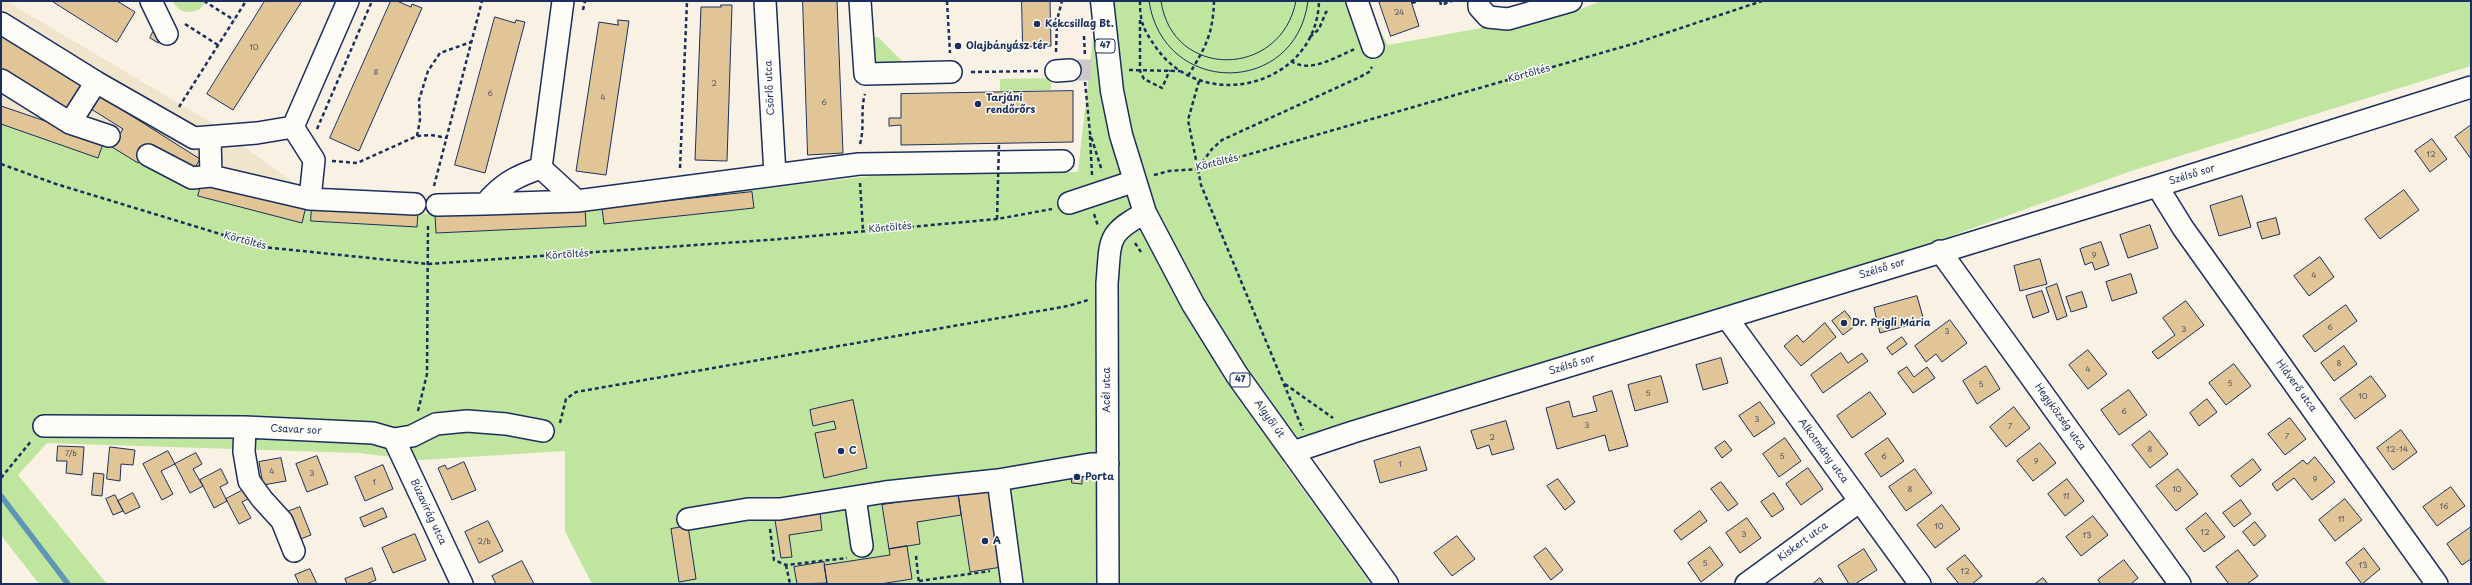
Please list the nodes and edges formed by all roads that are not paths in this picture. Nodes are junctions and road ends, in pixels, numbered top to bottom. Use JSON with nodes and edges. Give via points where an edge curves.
{"nodes":[{"id":1,"x":151,"y":1,"type":"edge"},
{"id":2,"x":348,"y":1,"type":"edge"},
{"id":3,"x":563,"y":1,"type":"edge"},
{"id":4,"x":765,"y":1,"type":"edge"},
{"id":5,"x":860,"y":1,"type":"edge"},
{"id":6,"x":1102,"y":1,"type":"edge"},
{"id":7,"x":1357,"y":1,"type":"edge"},
{"id":8,"x":1571,"y":1,"type":"edge"},
{"id":9,"x":1483,"y":9,"type":"edge"},
{"id":10,"x":1,"y":23,"type":"edge"},
{"id":11,"x":167,"y":34,"type":"dead end"},
{"id":12,"x":1373,"y":45,"type":"road end"},
{"id":13,"x":951,"y":72,"type":"road end"},
{"id":14,"x":1,"y":80,"type":"edge"},
{"id":15,"x":96,"y":82,"type":"junction"},
{"id":16,"x":2471,"y":87,"type":"edge"},
{"id":17,"x":1,"y":91,"type":"edge"},
{"id":18,"x":30,"y":98,"type":"junction"},
{"id":19,"x":70,"y":123,"type":"junction"},
{"id":20,"x":293,"y":127,"type":"junction"},
{"id":21,"x":109,"y":136,"type":"dead end"},
{"id":22,"x":210,"y":137,"type":"junction"},
{"id":23,"x":148,"y":155,"type":"dead end"},
{"id":24,"x":1063,"y":161,"type":"dead end"},
{"id":25,"x":540,"y":168,"type":"junction"},
{"id":26,"x":775,"y":175,"type":"junction"},
{"id":27,"x":211,"y":176,"type":"junction"},
{"id":28,"x":1135,"y":180,"type":"junction"},
{"id":29,"x":2157,"y":186,"type":"junction"},
{"id":30,"x":310,"y":199,"type":"junction"},
{"id":31,"x":577,"y":201,"type":"junction"},
{"id":32,"x":1069,"y":203,"type":"road end"},
{"id":33,"x":485,"y":204,"type":"junction"},
{"id":34,"x":1145,"y":213,"type":"junction"},
{"id":35,"x":1940,"y":252,"type":"junction"},
{"id":36,"x":1727,"y":318,"type":"junction"},
{"id":37,"x":44,"y":426,"type":"road end"},
{"id":38,"x":245,"y":427,"type":"junction"},
{"id":39,"x":543,"y":431,"type":"road end"},
{"id":40,"x":403,"y":438,"type":"junction"},
{"id":41,"x":1302,"y":450,"type":"junction"},
{"id":42,"x":1108,"y":464,"type":"junction"},
{"id":43,"x":998,"y":480,"type":"junction"},
{"id":44,"x":855,"y":497,"type":"junction"},
{"id":45,"x":1860,"y":501,"type":"junction"},
{"id":46,"x":688,"y":519,"type":"dead end"},
{"id":47,"x":862,"y":546,"type":"road end"},
{"id":48,"x":294,"y":550,"type":"dead end"},
{"id":49,"x":1011,"y":576,"type":"edge"},
{"id":50,"x":462,"y":584,"type":"edge"},
{"id":51,"x":1108,"y":584,"type":"edge"},
{"id":52,"x":1387,"y":584,"type":"edge"},
{"id":53,"x":1746,"y":584,"type":"edge"},
{"id":54,"x":1920,"y":584,"type":"edge"},
{"id":55,"x":2180,"y":584,"type":"edge"},
{"id":56,"x":2437,"y":584,"type":"edge"}],
"edges":[{"from":1,"to":11,"type":"street"},
{"from":2,"to":20,"type":"street"},
{"from":3,"to":25,"type":"street"},
{"from":4,"to":26,"type":"street","name":"Csörlő utca"},
{"from":5,"to":13,"type":"street","via":[[865,74]]},
{"from":6,"to":28,"type":"main road","number":"47","via":[[1112,91],[1121,135]]},
{"from":7,"to":12,"type":"street"},
{"from":8,"to":9,"type":"street","via":[[1508,19]]},
{"from":10,"to":15,"type":"street"},
{"from":14,"to":18,"type":"street"},
{"from":15,"to":19,"type":"street"},
{"from":15,"to":22,"type":"street","via":[[194,138]]},
{"from":16,"to":29,"type":"street","name":"Szélső sor"},
{"from":17,"to":18,"type":"street"},
{"from":18,"to":19,"type":"street"},
{"from":19,"to":21,"type":"street"},
{"from":20,"to":22,"type":"street"},
{"from":20,"to":30,"type":"street","via":[[311,155]]},
{"from":22,"to":27,"type":"street"},
{"from":23,"to":27,"type":"street","via":[[192,178]]},
{"from":24,"to":26,"type":"street","via":[[859,164]]},
{"from":25,"to":31,"type":"street"},
{"from":25,"to":33,"type":"street","via":[[517,176]]},
{"from":26,"to":31,"type":"street"},
{"from":27,"to":30,"type":"street"},
{"from":28,"to":32,"type":"street"},
{"from":28,"to":34,"type":"main road","name":"Algyői út","number":"47"},
{"from":29,"to":35,"type":"street","name":"Szélső sor"},
{"from":29,"to":56,"type":"street","name":"Hídverő utca","via":[[2182,228]]},
{"from":30,"to":33,"type":"street"},
{"from":31,"to":33,"type":"street"},
{"from":34,"to":41,"type":"main road","name":"Algyői út","number":"47","via":[[1175,273],[1237,375]]},
{"from":34,"to":42,"type":"street","name":"Acél utca","via":[[1123,224],[1114,234],[1111,245],[1107,294]]},
{"from":35,"to":36,"type":"street","name":"Szélső sor"},
{"from":35,"to":55,"type":"street","name":"Hegyközség utca"},
{"from":36,"to":41,"type":"street","name":"Szélső sor","via":[[1353,432]]},
{"from":36,"to":45,"type":"street","name":"Alkotmány utca"},
{"from":37,"to":38,"type":"street","name":"Csavar sor"},
{"from":38,"to":40,"type":"street","name":"Csavar sor","via":[[373,433]]},
{"from":38,"to":48,"type":"street","via":[[244,452],[249,481],[282,521]]},
{"from":39,"to":40,"type":"street","via":[[467,420],[436,424]]},
{"from":40,"to":50,"type":"street","name":"Búzavirág utca"},
{"from":41,"to":52,"type":"main road","name":"Algyői út","number":"47"},
{"from":42,"to":43,"type":"street","via":[[1091,464]]},
{"from":42,"to":51,"type":"street","name":"Acél utca"},
{"from":43,"to":44,"type":"street"},
{"from":43,"to":49,"type":"street"},
{"from":44,"to":46,"type":"street","via":[[768,509],[748,509]]},
{"from":44,"to":47,"type":"street"},
{"from":45,"to":53,"type":"street","name":"Kiskert utca"},
{"from":45,"to":54,"type":"street","name":"Alkotmány utca"}]}
